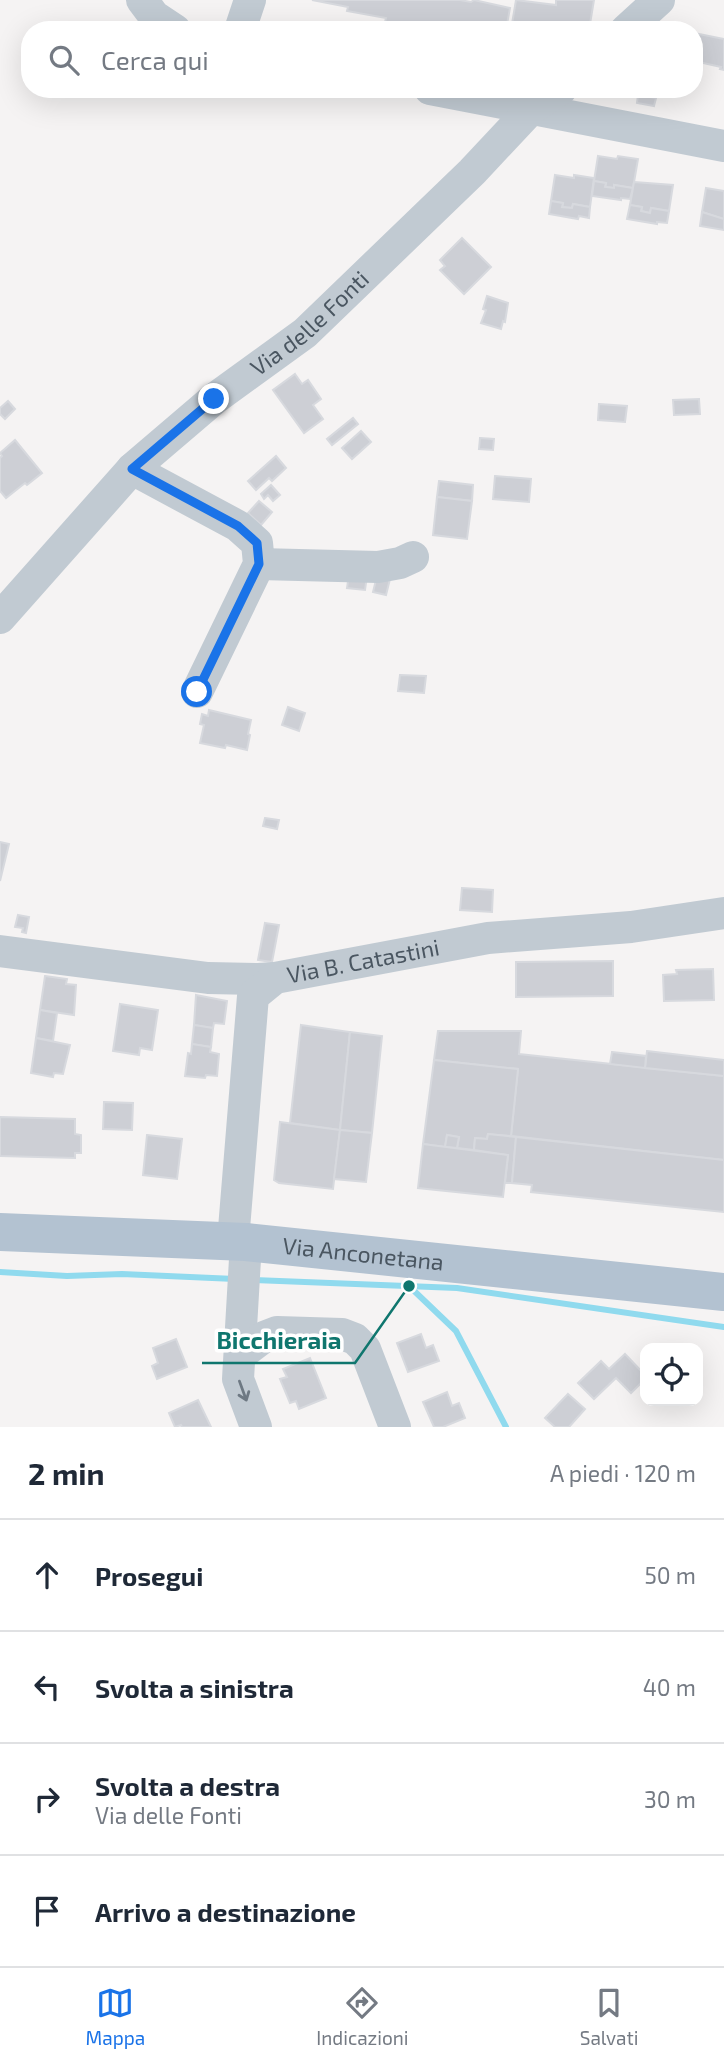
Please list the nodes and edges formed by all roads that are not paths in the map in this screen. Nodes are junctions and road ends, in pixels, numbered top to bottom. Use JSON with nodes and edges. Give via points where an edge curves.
{"nodes":[{"id":1,"x":142,"y":0,"type":"edge"},
{"id":2,"x":250,"y":0,"type":"edge"},
{"id":3,"x":659,"y":0,"type":"edge"},
{"id":4,"x":162,"y":21,"type":"edge"},
{"id":5,"x":243,"y":21,"type":"edge"},
{"id":6,"x":636,"y":21,"type":"edge"},
{"id":7,"x":475,"y":98,"type":"edge"},
{"id":8,"x":548,"y":98,"type":"edge"},
{"id":9,"x":531,"y":109,"type":"junction"},
{"id":10,"x":700,"y":135,"type":"edge"},
{"id":11,"x":132,"y":469,"type":"junction"},
{"id":12,"x":413,"y":557,"type":"dead end"},
{"id":13,"x":259,"y":564,"type":"junction"},
{"id":14,"x":0,"y":618,"type":"edge"},
{"id":15,"x":197,"y":692,"type":"dead end"},
{"id":16,"x":724,"y":913,"type":"edge"},
{"id":17,"x":0,"y":951,"type":"edge"},
{"id":18,"x":275,"y":978,"type":"junction"},
{"id":19,"x":0,"y":1232,"type":"edge"},
{"id":20,"x":241,"y":1247,"type":"junction"},
{"id":21,"x":724,"y":1292,"type":"edge"},
{"id":22,"x":240,"y":1354,"type":"junction"},
{"id":23,"x":256,"y":1427,"type":"edge"},
{"id":24,"x":395,"y":1427,"type":"edge"}],
"edges":[{"from":1,"to":4,"type":"street"},
{"from":2,"to":5,"type":"street"},
{"from":3,"to":6,"type":"street"},
{"from":7,"to":9,"type":"street"},
{"from":8,"to":9,"type":"street","name":"Via delle Fonti"},
{"from":9,"to":10,"type":"street"},
{"from":9,"to":11,"type":"street","name":"Via delle Fonti","via":[[472,173],[305,333],[214,399]]},
{"from":11,"to":13,"type":"street","via":[[238,526],[257,543]]},
{"from":11,"to":14,"type":"street","name":"Via delle Fonti"},
{"from":12,"to":13,"type":"street","via":[[378,567]]},
{"from":13,"to":15,"type":"street"},
{"from":16,"to":18,"type":"street","name":"Via B. Catastini","via":[[631,927],[488,938]]},
{"from":17,"to":18,"type":"street","via":[[208,978]]},
{"from":18,"to":20,"type":"street","name":"Via B. Catastini","via":[[253,996]]},
{"from":19,"to":20,"type":"main road","name":"Via Anconetana"},
{"from":20,"to":21,"type":"main road","name":"Via Anconetana"},
{"from":20,"to":22,"type":"street","name":"Via B. Catastini"},
{"from":22,"to":23,"type":"street","name":"Via B. Catastini","one_way":true,"via":[[238,1378]]},
{"from":22,"to":24,"type":"street","via":[[277,1332],[342,1334],[355,1339],[365,1349]]}]}
